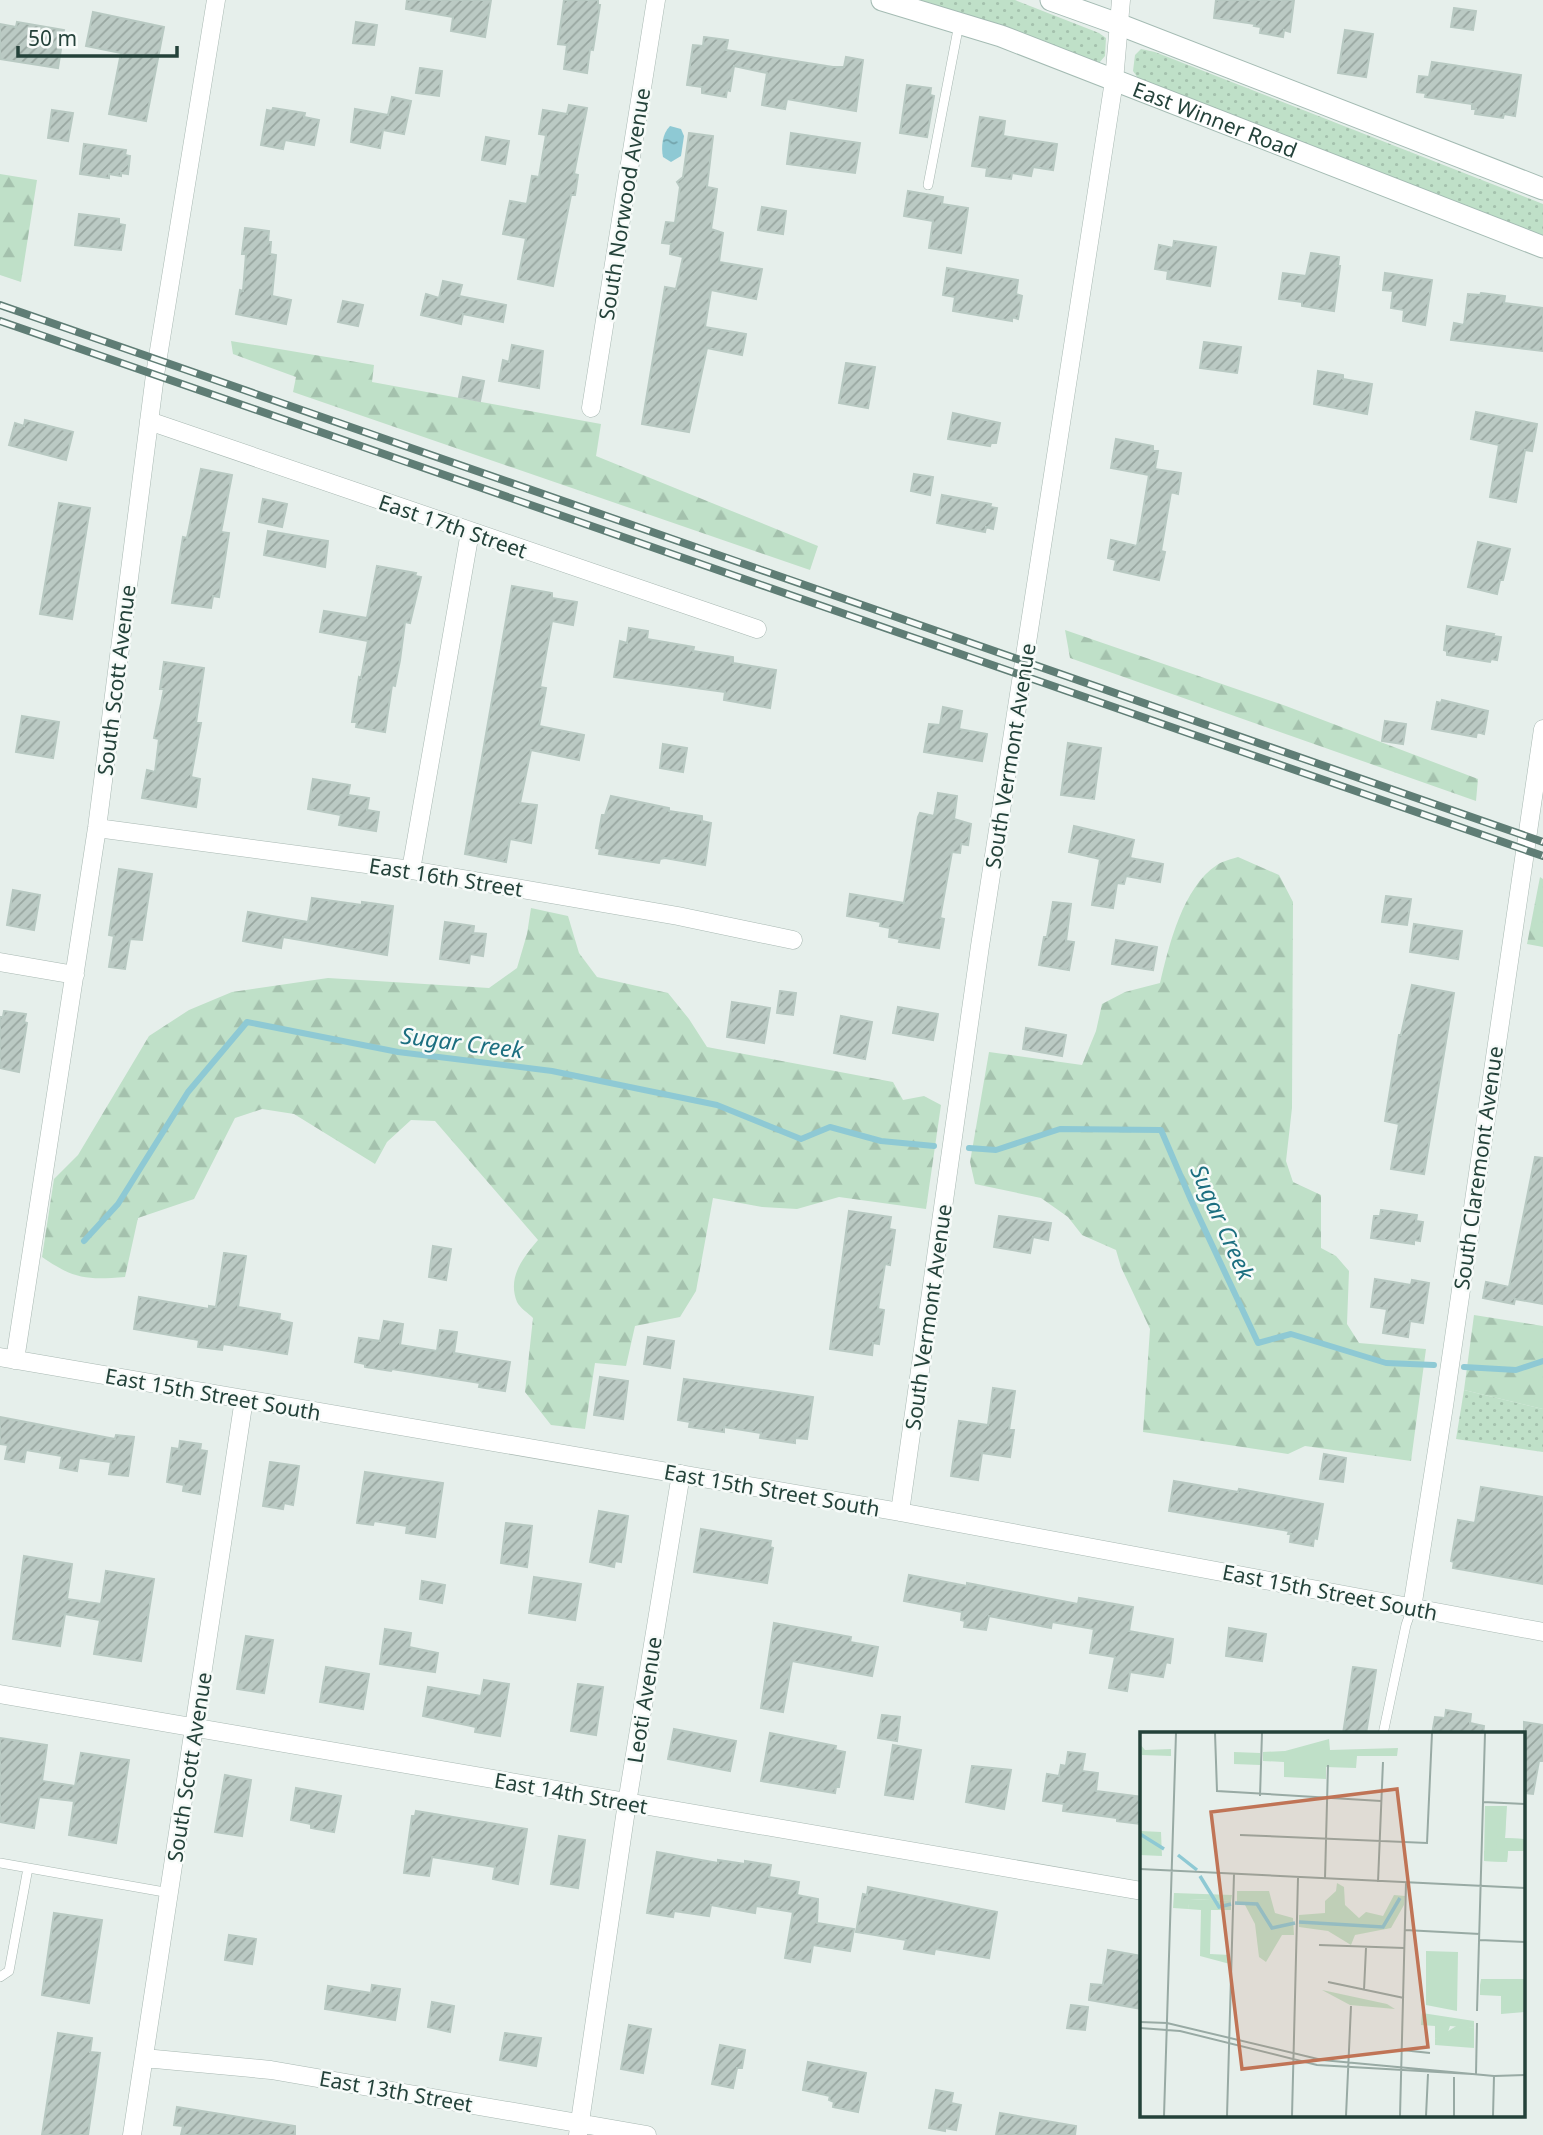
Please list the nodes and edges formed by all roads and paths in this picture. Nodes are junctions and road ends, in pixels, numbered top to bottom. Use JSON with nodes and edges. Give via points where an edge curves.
{"nodes":[{"id":1,"x":216,"y":0,"type":"edge"},
{"id":2,"x":656,"y":0,"type":"edge"},
{"id":3,"x":882,"y":0,"type":"edge"},
{"id":4,"x":1051,"y":0,"type":"edge"},
{"id":5,"x":1121,"y":0,"type":"edge"},
{"id":6,"x":960,"y":23,"type":"junction"},
{"id":7,"x":1118,"y":24,"type":"junction"},
{"id":8,"x":1114,"y":81,"type":"junction"},
{"id":9,"x":928,"y":185,"type":"dead end"},
{"id":10,"x":1543,"y":189,"type":"edge"},
{"id":11,"x":1543,"y":247,"type":"edge"},
{"id":12,"x":591,"y":408,"type":"dead end"},
{"id":13,"x":149,"y":421,"type":"junction"},
{"id":14,"x":470,"y":532,"type":"junction"},
{"id":15,"x":757,"y":629,"type":"dead end"},
{"id":16,"x":1543,"y":729,"type":"edge"},
{"id":17,"x":97,"y":828,"type":"junction"},
{"id":18,"x":411,"y":870,"type":"junction"},
{"id":19,"x":793,"y":940,"type":"dead end"},
{"id":20,"x":0,"y":962,"type":"edge"},
{"id":21,"x":75,"y":975,"type":"junction"},
{"id":22,"x":8,"y":1358,"type":"edge"},
{"id":23,"x":244,"y":1399,"type":"junction"},
{"id":24,"x":681,"y":1474,"type":"junction"},
{"id":25,"x":900,"y":1512,"type":"junction"},
{"id":26,"x":1412,"y":1608,"type":"junction"},
{"id":27,"x":1543,"y":1632,"type":"edge"},
{"id":28,"x":0,"y":1693,"type":"edge"},
{"id":29,"x":195,"y":1727,"type":"junction"},
{"id":30,"x":1383,"y":1732,"type":"edge"},
{"id":31,"x":627,"y":1803,"type":"junction"},
{"id":32,"x":0,"y":1863,"type":"edge"},
{"id":33,"x":28,"y":1868,"type":"junction"},
{"id":34,"x":1140,"y":1891,"type":"edge"},
{"id":35,"x":170,"y":1893,"type":"junction"},
{"id":36,"x":0,"y":1977,"type":"edge"},
{"id":37,"x":144,"y":2058,"type":"junction"},
{"id":38,"x":578,"y":2129,"type":"edge"},
{"id":39,"x":132,"y":2135,"type":"edge"},
{"id":40,"x":647,"y":2135,"type":"edge"}],
"edges":[{"from":1,"to":13,"type":"street","name":"South Scott Avenue"},
{"from":2,"to":12,"type":"street","name":"South Norwood Avenue"},
{"from":3,"to":6,"type":"street","name":"East Winner Road"},
{"from":4,"to":7,"type":"street"},
{"from":5,"to":7,"type":"street","name":"South Vermont Avenue"},
{"from":6,"to":8,"type":"street","name":"East Winner Road"},
{"from":6,"to":9,"type":"lane"},
{"from":7,"to":8,"type":"street","name":"South Vermont Avenue"},
{"from":7,"to":10,"type":"street"},
{"from":8,"to":11,"type":"street","name":"East Winner Road"},
{"from":8,"to":25,"type":"street","name":"South Vermont Avenue","via":[[980,946]]},
{"from":13,"to":14,"type":"street","name":"East 17th Street"},
{"from":13,"to":17,"type":"street","name":"South Scott Avenue"},
{"from":14,"to":15,"type":"street","name":"East 17th Street"},
{"from":14,"to":18,"type":"street"},
{"from":16,"to":26,"type":"street","name":"South Claremont Avenue"},
{"from":17,"to":18,"type":"street","name":"East 16th Street"},
{"from":17,"to":21,"type":"street","name":"South Scott Avenue"},
{"from":18,"to":19,"type":"street","name":"East 16th Street"},
{"from":20,"to":21,"type":"street"},
{"from":21,"to":22,"type":"street","name":"South Scott Avenue"},
{"from":22,"to":23,"type":"street","name":"East 15th Street South"},
{"from":23,"to":24,"type":"street","name":"East 15th Street South"},
{"from":23,"to":29,"type":"street","name":"South Scott Avenue"},
{"from":24,"to":25,"type":"street","name":"East 15th Street South"},
{"from":24,"to":31,"type":"street","name":"Leoti Avenue"},
{"from":25,"to":26,"type":"street","name":"East 15th Street South"},
{"from":26,"to":27,"type":"street","name":"East 15th Street South"},
{"from":26,"to":30,"type":"lane"},
{"from":28,"to":29,"type":"street","name":"East 14th Street"},
{"from":29,"to":31,"type":"street","name":"East 14th Street"},
{"from":29,"to":35,"type":"street","name":"South Scott Avenue"},
{"from":31,"to":34,"type":"street","name":"East 14th Street"},
{"from":31,"to":38,"type":"street","name":"Leoti Avenue"},
{"from":32,"to":33,"type":"lane"},
{"from":33,"to":35,"type":"lane"},
{"from":33,"to":36,"type":"lane","via":[[9,1971]]},
{"from":35,"to":37,"type":"street","name":"South Scott Avenue"},
{"from":37,"to":38,"type":"street","name":"East 13th Street","via":[[271,2070]]},
{"from":37,"to":39,"type":"street","name":"South Scott Avenue"},
{"from":38,"to":40,"type":"street","name":"East 13th Street"}]}
